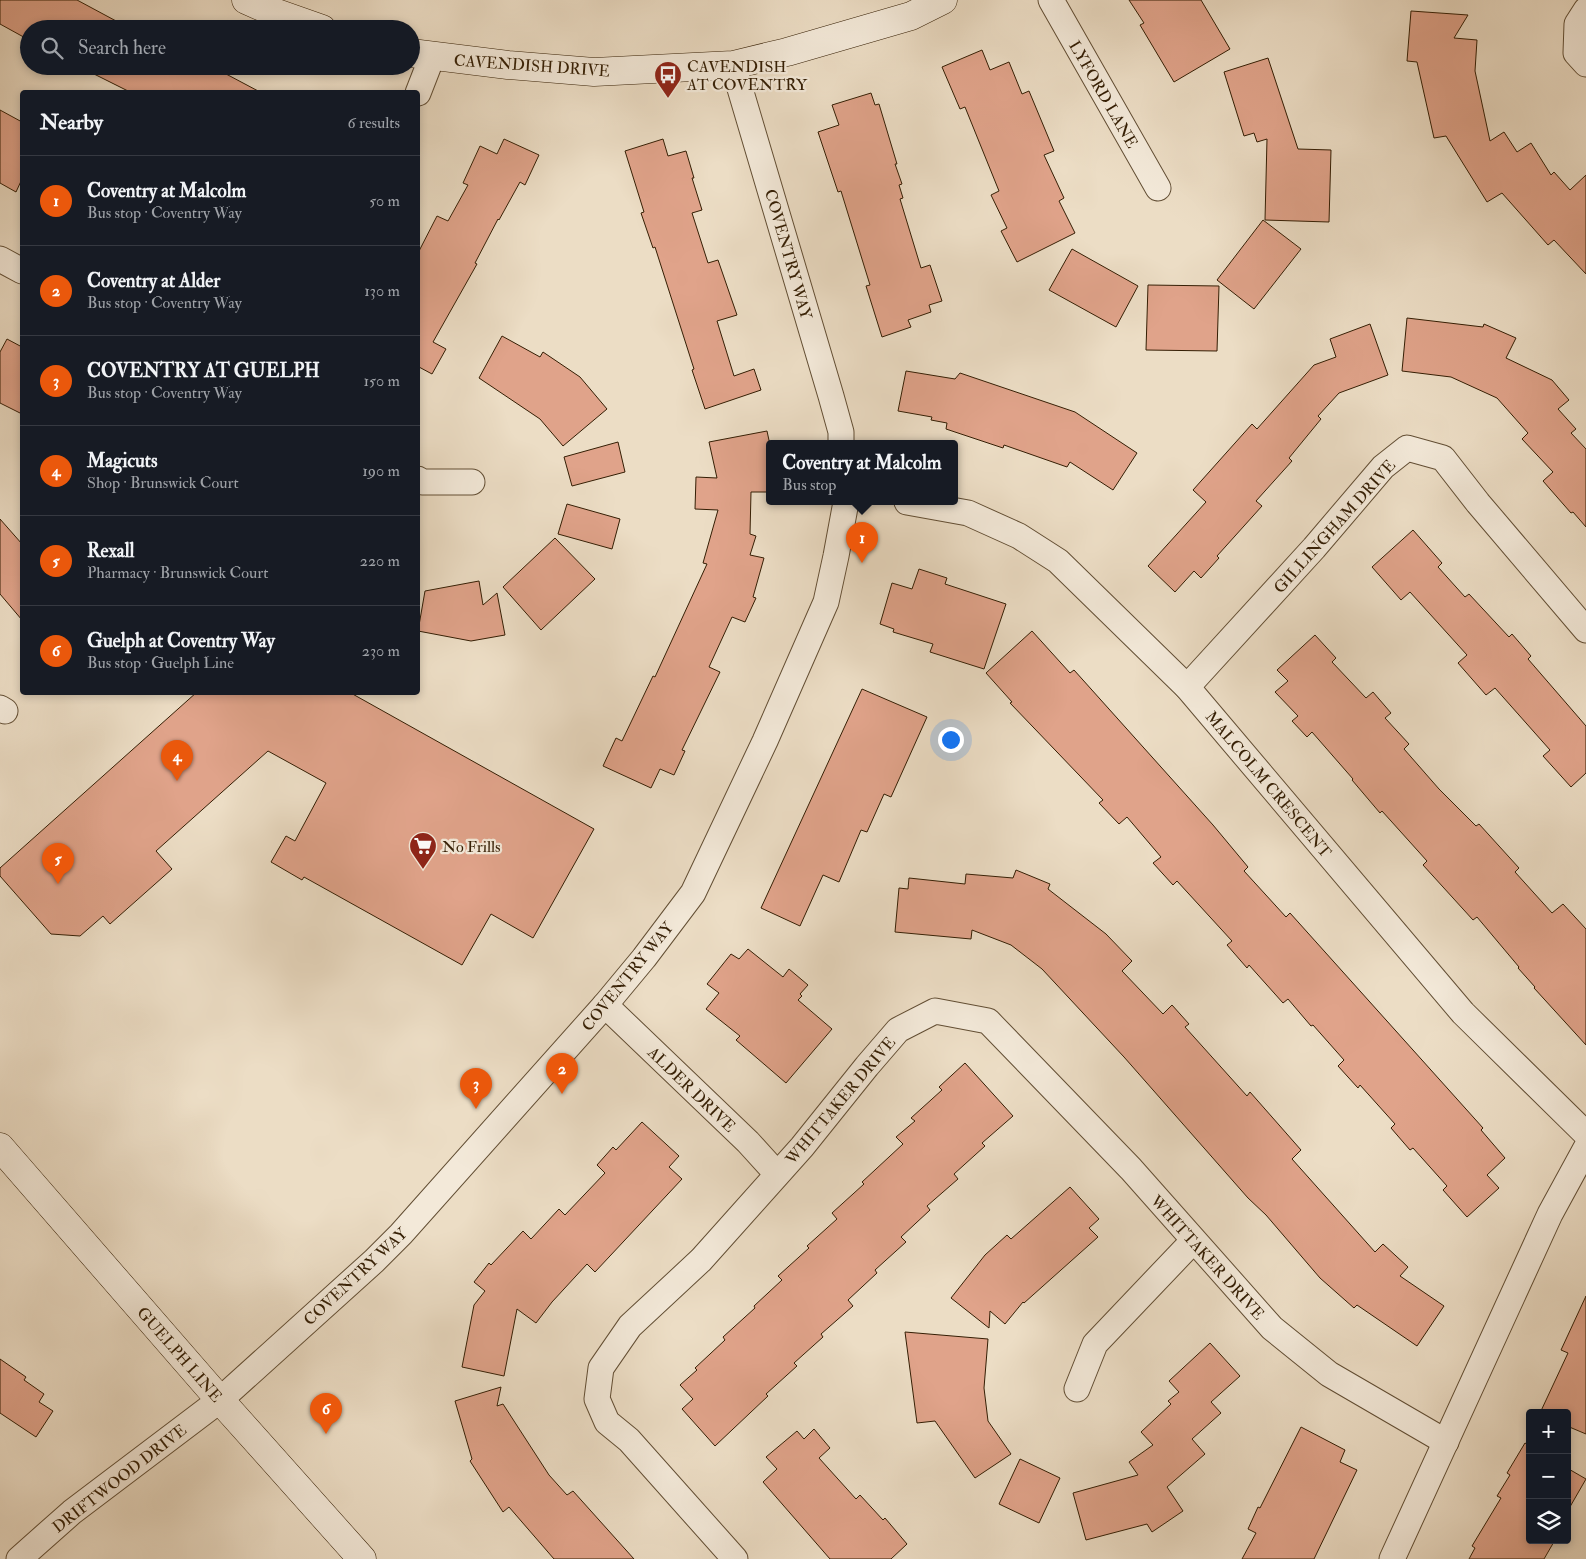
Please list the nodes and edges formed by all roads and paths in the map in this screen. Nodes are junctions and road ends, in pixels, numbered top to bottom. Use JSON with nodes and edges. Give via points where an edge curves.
{"nodes":[{"id":1,"x":246,"y":0,"type":"edge"},
{"id":2,"x":943,"y":0,"type":"edge"},
{"id":3,"x":1051,"y":0,"type":"edge"},
{"id":4,"x":1586,"y":10,"type":"edge"},
{"id":5,"x":296,"y":20,"type":"edge"},
{"id":6,"x":421,"y":55,"type":"edge"},
{"id":7,"x":1586,"y":64,"type":"edge"},
{"id":8,"x":733,"y":65,"type":"junction"},
{"id":9,"x":419,"y":75,"type":"edge"},
{"id":10,"x":418,"y":90,"type":"edge"},
{"id":11,"x":1158,"y":188,"type":"dead end"},
{"id":12,"x":0,"y":259,"type":"edge"},
{"id":13,"x":20,"y":270,"type":"edge"},
{"id":14,"x":841,"y":440,"type":"edge"},
{"id":15,"x":420,"y":480,"type":"edge"},
{"id":16,"x":472,"y":482,"type":"dead end"},
{"id":17,"x":845,"y":505,"type":"edge"},
{"id":18,"x":924,"y":505,"type":"edge"},
{"id":19,"x":1586,"y":630,"type":"edge"},
{"id":20,"x":1187,"y":687,"type":"junction"},
{"id":21,"x":604,"y":1005,"type":"junction"},
{"id":22,"x":1586,"y":1134,"type":"edge"},
{"id":23,"x":0,"y":1148,"type":"edge"},
{"id":24,"x":1586,"y":1148,"type":"edge"},
{"id":25,"x":777,"y":1174,"type":"junction"},
{"id":26,"x":1193,"y":1241,"type":"junction"},
{"id":27,"x":1077,"y":1389,"type":"dead end"},
{"id":28,"x":220,"y":1400,"type":"junction"},
{"id":29,"x":1446,"y":1442,"type":"junction"},
{"id":30,"x":19,"y":1559,"type":"edge"},
{"id":31,"x":362,"y":1559,"type":"edge"},
{"id":32,"x":735,"y":1559,"type":"edge"},
{"id":33,"x":1392,"y":1559,"type":"edge"}],
"edges":[{"from":1,"to":5,"type":"street"},
{"from":2,"to":8,"type":"street","name":"CAVENDISH DRIVE","via":[[911,16]]},
{"from":3,"to":11,"type":"street","name":"LYFORD LANE"},
{"from":4,"to":7,"type":"street","via":[[1577,24],[1576,53]]},
{"from":6,"to":8,"type":"street","name":"CAVENDISH DRIVE","via":[[594,72]]},
{"from":8,"to":14,"type":"street","name":"COVENTRY WAY"},
{"from":9,"to":10,"type":"street"},
{"from":12,"to":13,"type":"street"},
{"from":15,"to":16,"type":"street"},
{"from":17,"to":21,"type":"street","name":"COVENTRY WAY","via":[[826,602],[693,893]]},
{"from":18,"to":20,"type":"street","name":"MALCOLM CRESCENT","via":[[968,513],[1019,536],[1058,561]]},
{"from":19,"to":20,"type":"street","name":"GILLINGHAM DRIVE","via":[[1443,458],[1407,448],[1383,467]]},
{"from":20,"to":22,"type":"street","name":"MALCOLM CRESCENT","via":[[1463,1013]]},
{"from":21,"to":25,"type":"street","name":"ALDER DRIVE","via":[[748,1142]]},
{"from":21,"to":28,"type":"street","name":"COVENTRY WAY","via":[[401,1234]]},
{"from":23,"to":28,"type":"street","name":"GUELPH LINE"},
{"from":24,"to":29,"type":"street","via":[[1550,1214]]},
{"from":25,"to":26,"type":"street","name":"WHITTAKER DRIVE","via":[[898,1030],[935,1011],[988,1021],[1131,1169]]},
{"from":25,"to":32,"type":"street","name":"WHITTAKER DRIVE","via":[[701,1260],[630,1326],[601,1368],[597,1399],[607,1422],[629,1440]]},
{"from":26,"to":27,"type":"street","via":[[1095,1344]]},
{"from":26,"to":29,"type":"street","name":"WHITTAKER DRIVE","via":[[1272,1328],[1322,1369]]},
{"from":28,"to":30,"type":"street","name":"DRIFTWOOD DRIVE","via":[[72,1512]]},
{"from":28,"to":31,"type":"street","name":"GUELPH LINE"},
{"from":29,"to":33,"type":"street"}]}
